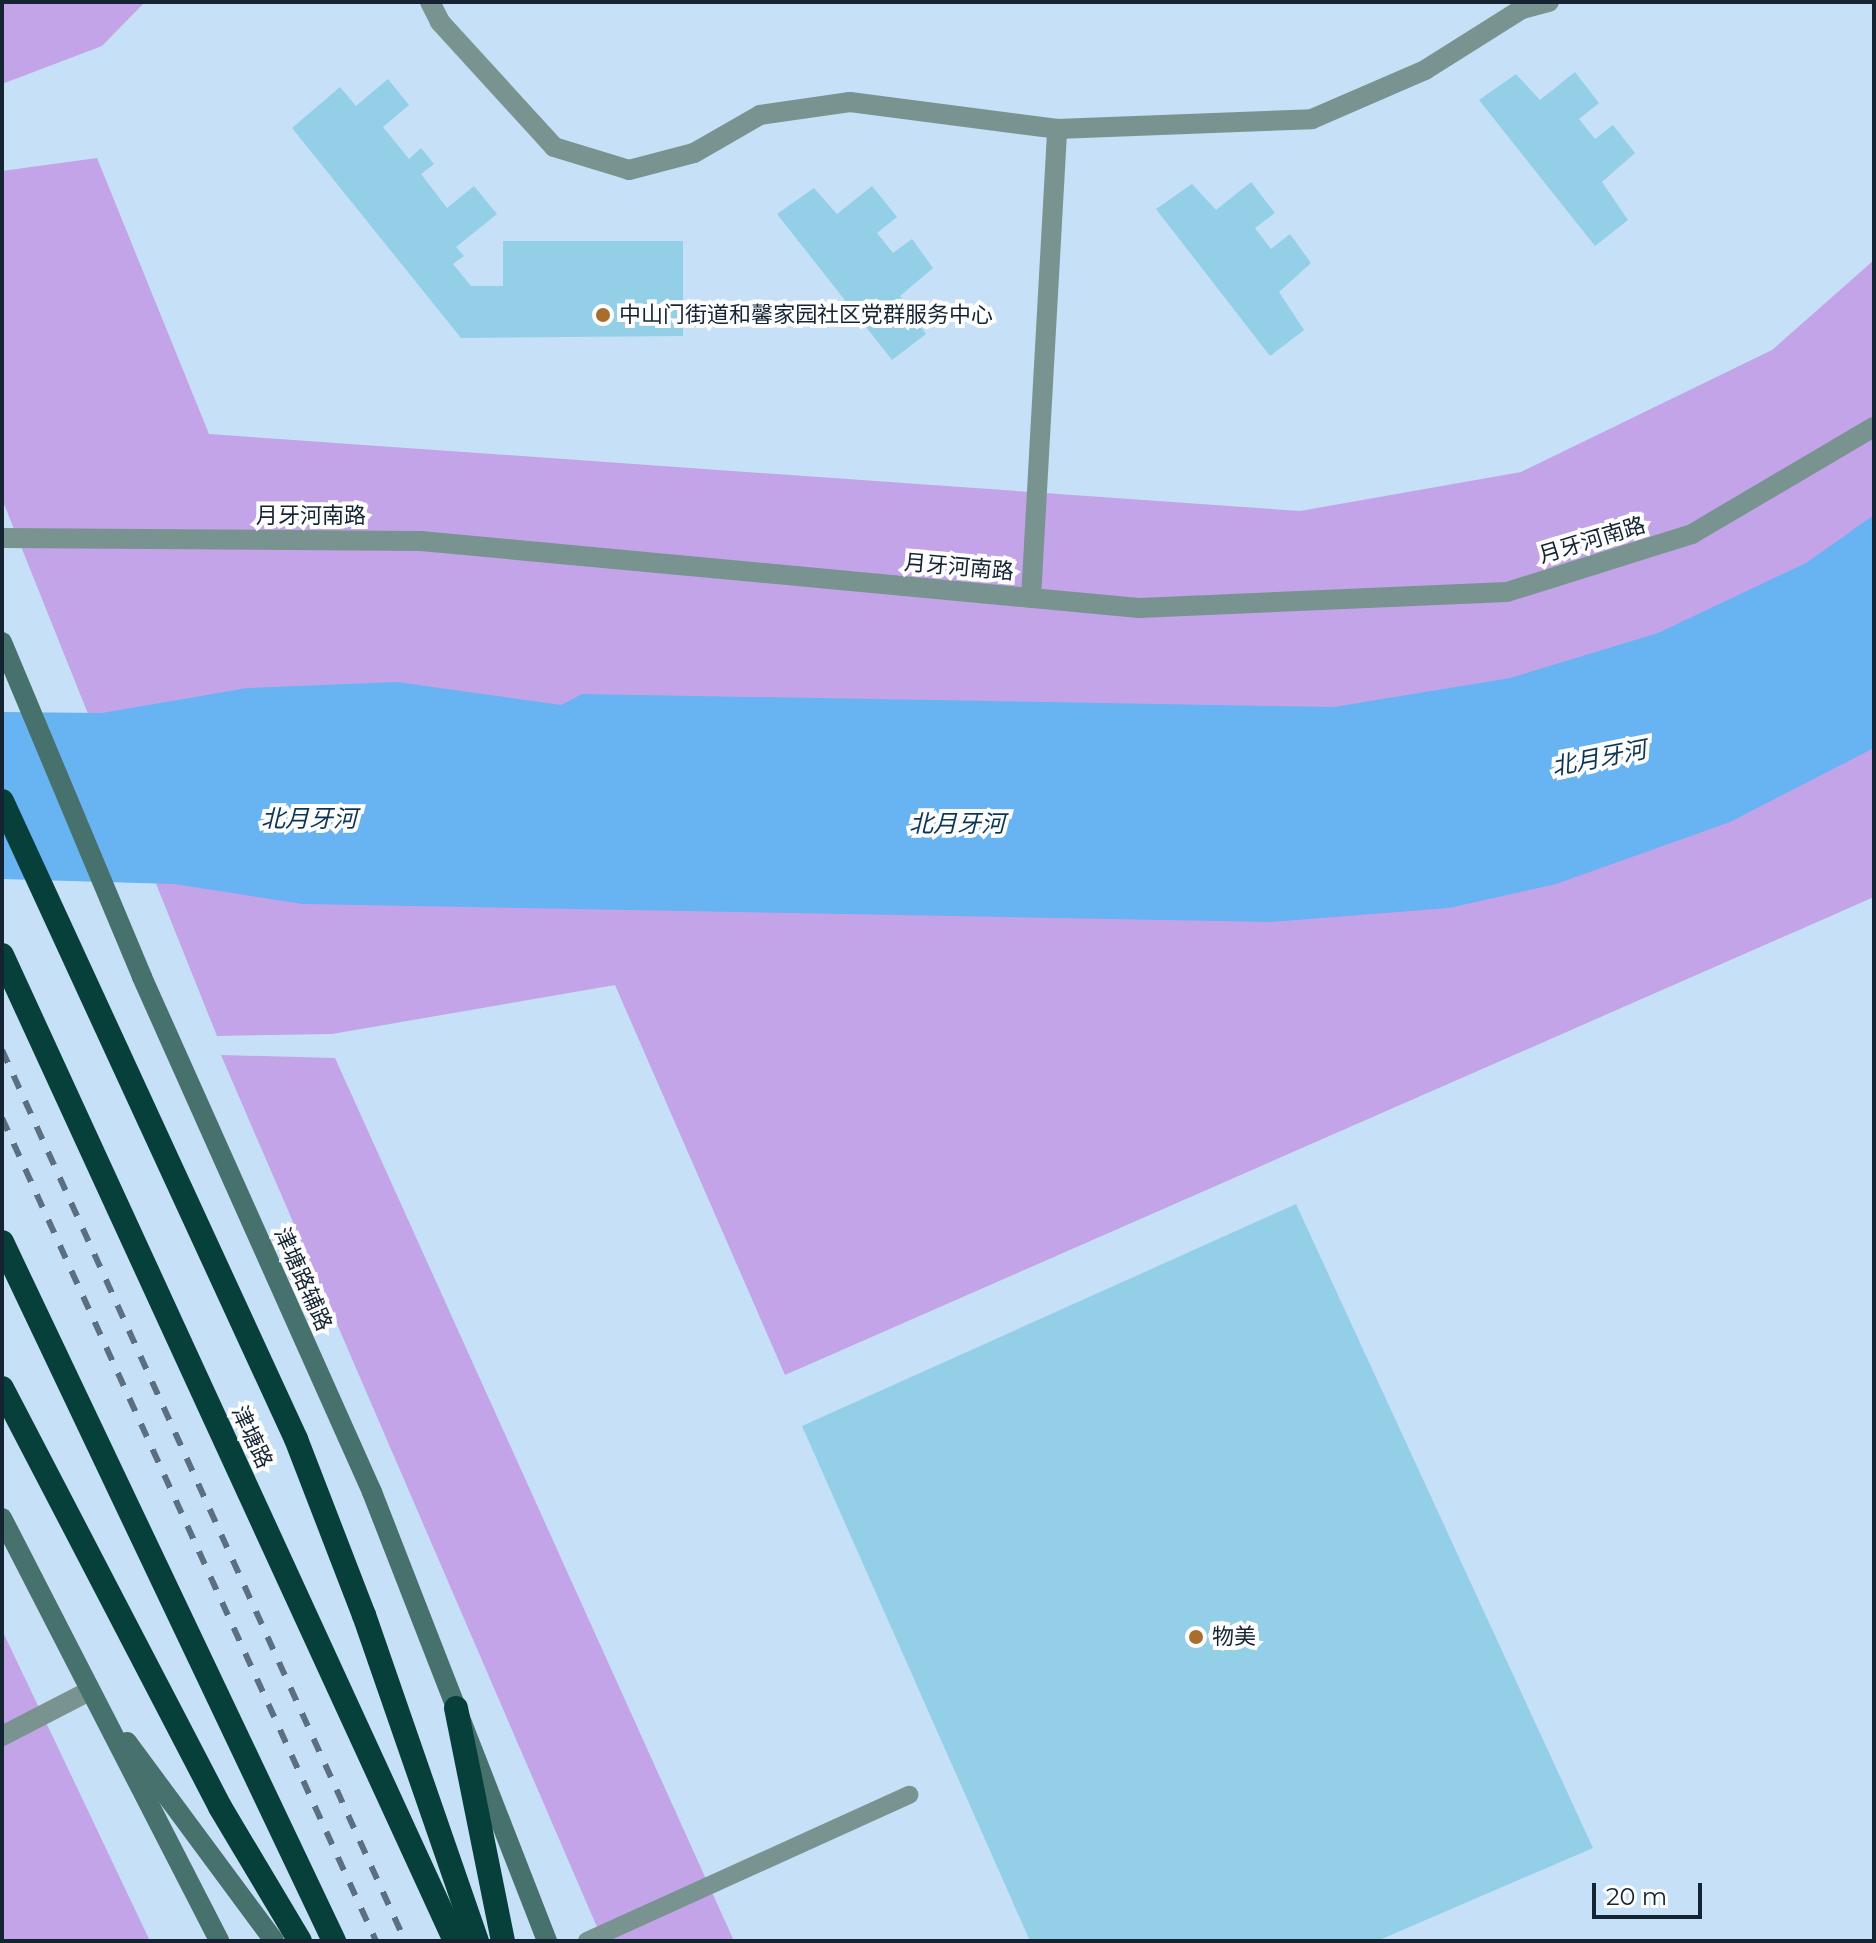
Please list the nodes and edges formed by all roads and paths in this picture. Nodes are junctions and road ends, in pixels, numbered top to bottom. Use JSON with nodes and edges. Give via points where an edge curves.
{"nodes":[{"id":1,"x":430,"y":2,"type":"edge"},
{"id":2,"x":1549,"y":2,"type":"edge"},
{"id":3,"x":1057,"y":129,"type":"junction"},
{"id":4,"x":1874,"y":427,"type":"edge"},
{"id":5,"x":2,"y":538,"type":"edge"},
{"id":6,"x":1031,"y":598,"type":"junction"},
{"id":7,"x":2,"y":642,"type":"edge"},
{"id":8,"x":2,"y":801,"type":"edge"},
{"id":9,"x":2,"y":956,"type":"edge"},
{"id":10,"x":2,"y":1242,"type":"edge"},
{"id":11,"x":6,"y":1397,"type":"edge"},
{"id":12,"x":2,"y":1518,"type":"edge"},
{"id":13,"x":89,"y":1691,"type":"junction"},
{"id":14,"x":456,"y":1708,"type":"junction"},
{"id":15,"x":2,"y":1736,"type":"edge"},
{"id":16,"x":909,"y":1795,"type":"dead end"},
{"id":17,"x":219,"y":1941,"type":"edge"},
{"id":18,"x":274,"y":1941,"type":"edge"},
{"id":19,"x":300,"y":1941,"type":"edge"},
{"id":20,"x":334,"y":1941,"type":"edge"},
{"id":21,"x":455,"y":1941,"type":"edge"},
{"id":22,"x":477,"y":1941,"type":"edge"},
{"id":23,"x":503,"y":1941,"type":"edge"},
{"id":24,"x":547,"y":1941,"type":"edge"},
{"id":25,"x":587,"y":1941,"type":"edge"}],
"edges":[{"from":1,"to":3,"type":"street","via":[[440,22],[554,147],[629,170],[694,153],[760,115],[850,102]]},
{"from":2,"to":3,"type":"street","via":[[1522,9],[1425,70],[1312,119]]},
{"from":3,"to":6,"type":"street"},
{"from":4,"to":6,"type":"street","name":"月牙河南路","via":[[1692,534],[1507,592],[1139,608]]},
{"from":5,"to":6,"type":"street","name":"月牙河南路","via":[[421,541]]},
{"from":7,"to":14,"type":"street","name":"津塘路辅路","via":[[112,907],[372,1492]]},
{"from":8,"to":22,"type":"highway","via":[[296,1439],[364,1615]]},
{"from":9,"to":21,"type":"highway","name":"津塘路"},
{"from":10,"to":20,"type":"highway"},
{"from":11,"to":19,"type":"highway","via":[[220,1807]]},
{"from":12,"to":13,"type":"street"},
{"from":13,"to":15,"type":"street"},
{"from":13,"to":17,"type":"street"},
{"from":13,"to":18,"type":"street"},
{"from":14,"to":23,"type":"highway"},
{"from":14,"to":24,"type":"street","name":"津塘路辅路"},
{"from":16,"to":25,"type":"lane"}]}
